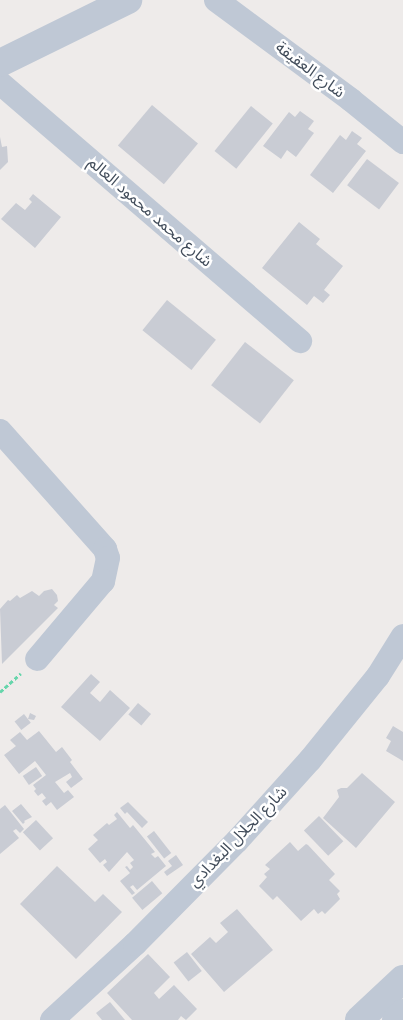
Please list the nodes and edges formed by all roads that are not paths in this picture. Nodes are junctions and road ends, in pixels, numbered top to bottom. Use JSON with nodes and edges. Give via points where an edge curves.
{"nodes":[{"id":1,"x":128,"y":0,"type":"edge"},
{"id":2,"x":216,"y":0,"type":"edge"},
{"id":3,"x":0,"y":63,"type":"edge"},
{"id":4,"x":0,"y":83,"type":"edge"},
{"id":5,"x":403,"y":142,"type":"edge"},
{"id":6,"x":300,"y":341,"type":"dead end"},
{"id":7,"x":0,"y":431,"type":"edge"},
{"id":8,"x":403,"y":636,"type":"edge"},
{"id":9,"x":37,"y":659,"type":"road end"},
{"id":10,"x":403,"y":979,"type":"edge"},
{"id":11,"x":403,"y":1013,"type":"edge"},
{"id":12,"x":52,"y":1020,"type":"edge"},
{"id":13,"x":359,"y":1020,"type":"edge"},
{"id":14,"x":396,"y":1020,"type":"edge"}],
"edges":[{"from":1,"to":3,"type":"street"},
{"from":2,"to":5,"type":"street","name":"شارع العقيقة"},
{"from":4,"to":6,"type":"street","name":"شارع محمد محمود العالم"},
{"from":7,"to":9,"type":"street","via":[[104,549],[108,558],[103,581]]},
{"from":8,"to":12,"type":"street","name":"شارع الجلال البغدادي","via":[[378,676],[310,760],[244,833],[135,944]]},
{"from":10,"to":13,"type":"street"},
{"from":11,"to":14,"type":"street"}]}
